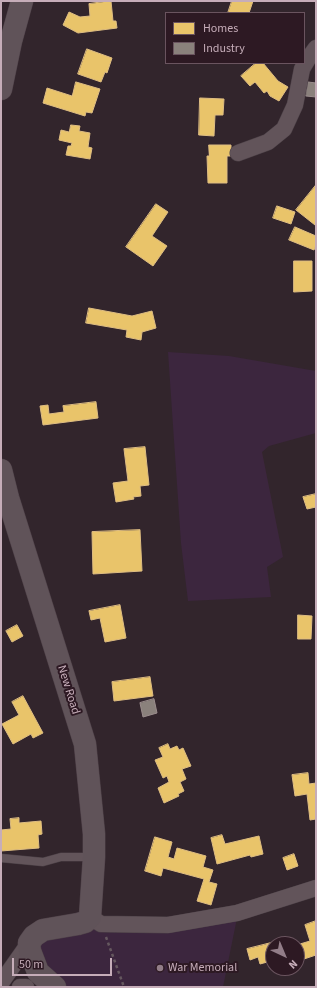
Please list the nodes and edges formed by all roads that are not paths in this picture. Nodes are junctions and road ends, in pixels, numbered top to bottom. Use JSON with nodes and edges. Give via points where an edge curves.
{"nodes":[{"id":1,"x":22,"y":1,"type":"edge"},
{"id":2,"x":316,"y":48,"type":"edge"},
{"id":3,"x":1,"y":89,"type":"edge"},
{"id":4,"x":238,"y":153,"type":"dead end"},
{"id":5,"x":1,"y":470,"type":"edge"},
{"id":6,"x":94,"y":856,"type":"junction"},
{"id":7,"x":1,"y":858,"type":"edge"},
{"id":8,"x":316,"y":888,"type":"edge"},
{"id":9,"x":96,"y":920,"type":"junction"},
{"id":10,"x":29,"y":943,"type":"junction"},
{"id":11,"x":1,"y":983,"type":"edge"},
{"id":12,"x":20,"y":987,"type":"edge"},
{"id":13,"x":26,"y":987,"type":"edge"},
{"id":14,"x":55,"y":987,"type":"edge"}],
"edges":[{"from":1,"to":3,"type":"street"},
{"from":2,"to":4,"type":"street","via":[[302,69],[295,105],[284,129],[268,142]]},
{"from":5,"to":6,"type":"street","name":"New Road","via":[[85,744]]},
{"from":6,"to":7,"type":"lane","via":[[61,857],[43,862]]},
{"from":6,"to":9,"type":"street","name":"New Road"},
{"from":8,"to":9,"type":"street","via":[[237,913],[168,925]]},
{"from":9,"to":10,"type":"street","via":[[43,930]]},
{"from":10,"to":11,"type":"street"},
{"from":10,"to":14,"type":"street","via":[[38,972]]},
{"from":12,"to":13,"type":"street"}]}
